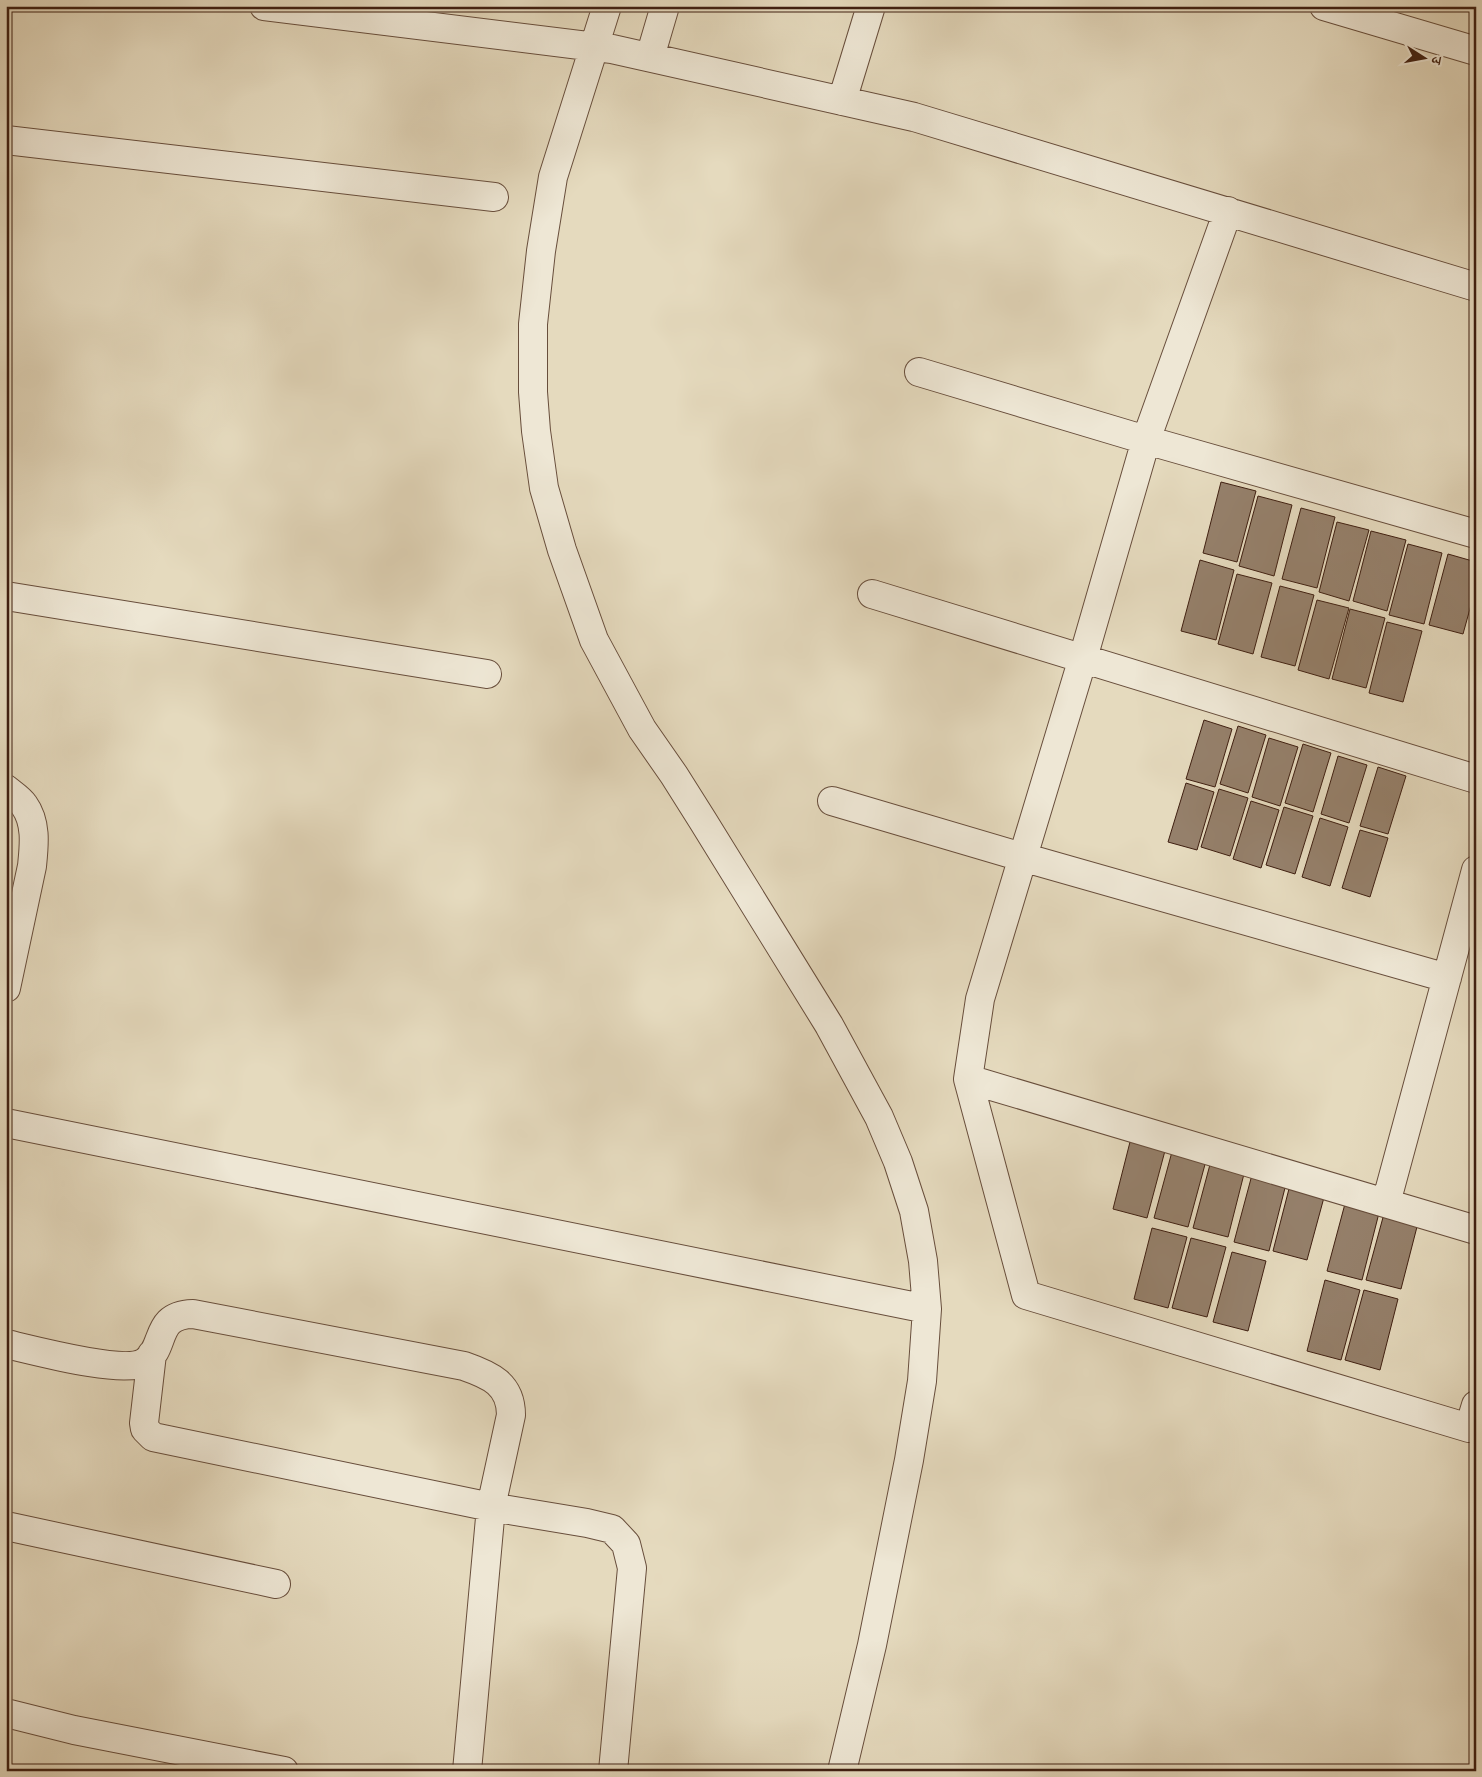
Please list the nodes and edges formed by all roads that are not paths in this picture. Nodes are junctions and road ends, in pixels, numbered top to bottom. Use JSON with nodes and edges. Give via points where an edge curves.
{"nodes":[{"id":1,"x":264,"y":6,"type":"edge"},
{"id":2,"x":607,"y":6,"type":"edge"},
{"id":3,"x":665,"y":6,"type":"edge"},
{"id":4,"x":871,"y":6,"type":"edge"},
{"id":5,"x":1324,"y":6,"type":"edge"},
{"id":6,"x":347,"y":11,"type":"edge"},
{"id":7,"x":595,"y":46,"type":"junction"},
{"id":8,"x":1476,"y":51,"type":"edge"},
{"id":9,"x":650,"y":57,"type":"junction"},
{"id":10,"x":842,"y":101,"type":"junction"},
{"id":11,"x":6,"y":140,"type":"edge"},
{"id":12,"x":494,"y":197,"type":"dead end"},
{"id":13,"x":1228,"y":211,"type":"junction"},
{"id":14,"x":1476,"y":287,"type":"edge"},
{"id":15,"x":919,"y":372,"type":"dead end"},
{"id":16,"x":1146,"y":440,"type":"junction"},
{"id":17,"x":1476,"y":534,"type":"edge"},
{"id":18,"x":872,"y":594,"type":"dead end"},
{"id":19,"x":6,"y":596,"type":"edge"},
{"id":20,"x":1084,"y":658,"type":"junction"},
{"id":21,"x":487,"y":674,"type":"dead end"},
{"id":22,"x":1476,"y":779,"type":"edge"},
{"id":23,"x":6,"y":789,"type":"edge"},
{"id":24,"x":832,"y":801,"type":"dead end"},
{"id":25,"x":1022,"y":858,"type":"junction"},
{"id":26,"x":1476,"y":870,"type":"edge"},
{"id":27,"x":10,"y":952,"type":"edge"},
{"id":28,"x":1447,"y":978,"type":"junction"},
{"id":29,"x":6,"y":988,"type":"edge"},
{"id":30,"x":968,"y":1079,"type":"junction"},
{"id":31,"x":6,"y":1123,"type":"edge"},
{"id":32,"x":1386,"y":1203,"type":"junction"},
{"id":33,"x":1476,"y":1230,"type":"edge"},
{"id":34,"x":927,"y":1309,"type":"junction"},
{"id":35,"x":6,"y":1344,"type":"edge"},
{"id":36,"x":152,"y":1354,"type":"junction"},
{"id":37,"x":1476,"y":1405,"type":"edge"},
{"id":38,"x":491,"y":1507,"type":"junction"},
{"id":39,"x":6,"y":1526,"type":"edge"},
{"id":40,"x":276,"y":1584,"type":"dead end"},
{"id":41,"x":6,"y":1713,"type":"edge"},
{"id":42,"x":846,"y":1770,"type":"edge"},
{"id":43,"x":284,"y":1771,"type":"edge"},
{"id":44,"x":467,"y":1771,"type":"edge"},
{"id":45,"x":613,"y":1771,"type":"edge"}],
"edges":[{"from":1,"to":6,"type":"street"},
{"from":2,"to":7,"type":"street"},
{"from":3,"to":9,"type":"street"},
{"from":4,"to":10,"type":"street"},
{"from":5,"to":8,"type":"street"},
{"from":6,"to":7,"type":"street"},
{"from":7,"to":9,"type":"street"},
{"from":7,"to":34,"type":"street","via":[[553,177],[533,324],[533,392],[544,488],[594,640],[642,729],[704,821],[829,1025],[879,1117],[914,1211]]},
{"from":9,"to":10,"type":"street"},
{"from":10,"to":13,"type":"street","via":[[914,117]]},
{"from":11,"to":12,"type":"street"},
{"from":13,"to":14,"type":"street"},
{"from":13,"to":16,"type":"street"},
{"from":15,"to":16,"type":"street"},
{"from":16,"to":17,"type":"street"},
{"from":16,"to":20,"type":"street"},
{"from":18,"to":20,"type":"street"},
{"from":19,"to":21,"type":"street"},
{"from":20,"to":22,"type":"street"},
{"from":20,"to":25,"type":"street"},
{"from":23,"to":27,"type":"street","via":[[24,804],[34,829],[32,866]]},
{"from":24,"to":25,"type":"street"},
{"from":25,"to":28,"type":"street"},
{"from":25,"to":30,"type":"street","via":[[980,999]]},
{"from":26,"to":28,"type":"street"},
{"from":27,"to":29,"type":"street"},
{"from":28,"to":32,"type":"street"},
{"from":30,"to":32,"type":"street"},
{"from":30,"to":37,"type":"street","via":[[1026,1295],[1469,1428]]},
{"from":31,"to":34,"type":"street"},
{"from":32,"to":33,"type":"street"},
{"from":34,"to":42,"type":"street","via":[[922,1381],[909,1460]]},
{"from":35,"to":36,"type":"street","via":[[123,1366],[136,1366]]},
{"from":36,"to":38,"type":"street","via":[[144,1423],[153,1437]]},
{"from":36,"to":38,"type":"street","via":[[168,1323],[176,1316],[193,1314],[464,1366],[486,1374],[507,1392],[511,1404]]},
{"from":38,"to":44,"type":"street"},
{"from":38,"to":45,"type":"street","via":[[612,1529],[626,1544],[632,1568]]},
{"from":39,"to":40,"type":"street"},
{"from":41,"to":43,"type":"street","via":[[74,1730]]}]}
